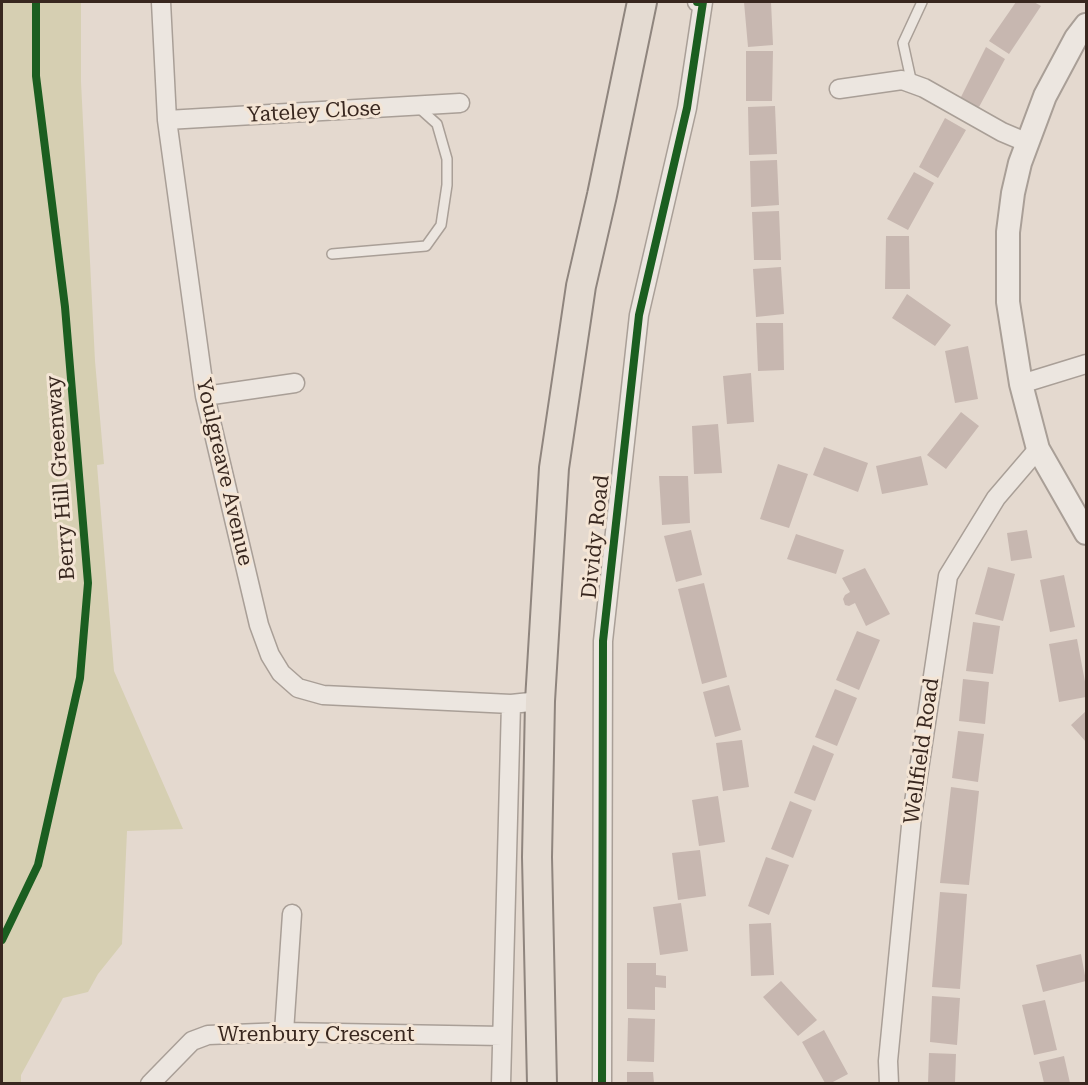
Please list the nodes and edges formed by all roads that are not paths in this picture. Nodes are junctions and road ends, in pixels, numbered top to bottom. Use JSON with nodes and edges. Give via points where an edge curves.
{"nodes":[{"id":1,"x":161,"y":2,"type":"edge"},
{"id":2,"x":642,"y":2,"type":"edge"},
{"id":3,"x":701,"y":2,"type":"edge"},
{"id":4,"x":922,"y":2,"type":"edge"},
{"id":5,"x":1086,"y":25,"type":"edge"},
{"id":6,"x":912,"y":84,"type":"junction"},
{"id":7,"x":839,"y":89,"type":"dead end"},
{"id":8,"x":460,"y":103,"type":"dead end"},
{"id":9,"x":416,"y":106,"type":"junction"},
{"id":10,"x":167,"y":120,"type":"junction"},
{"id":11,"x":1028,"y":143,"type":"junction"},
{"id":12,"x":332,"y":254,"type":"dead end"},
{"id":13,"x":1086,"y":364,"type":"edge"},
{"id":14,"x":295,"y":383,"type":"dead end"},
{"id":15,"x":1021,"y":384,"type":"junction"},
{"id":16,"x":205,"y":396,"type":"junction"},
{"id":17,"x":1038,"y":448,"type":"junction"},
{"id":18,"x":1086,"y":533,"type":"edge"},
{"id":19,"x":540,"y":701,"type":"junction"},
{"id":20,"x":511,"y":704,"type":"junction"},
{"id":21,"x":291,"y":914,"type":"dead end"},
{"id":22,"x":284,"y":1032,"type":"junction"},
{"id":23,"x":502,"y":1036,"type":"junction"},
{"id":24,"x":150,"y":1083,"type":"edge"},
{"id":25,"x":501,"y":1083,"type":"edge"},
{"id":26,"x":542,"y":1083,"type":"edge"},
{"id":27,"x":602,"y":1083,"type":"edge"},
{"id":28,"x":889,"y":1083,"type":"edge"}],
"edges":[{"from":1,"to":10,"type":"street","name":"Youlgreave Avenue"},
{"from":2,"to":19,"type":"main road","name":"Dividy Road","via":[[581,286],[554,468]]},
{"from":3,"to":27,"type":"street","name":"Dividy Road","via":[[687,108],[639,315],[603,641]]},
{"from":4,"to":6,"type":"lane","via":[[903,44]]},
{"from":5,"to":11,"type":"street","via":[[1045,96]]},
{"from":6,"to":7,"type":"street","via":[[902,80]]},
{"from":6,"to":11,"type":"street"},
{"from":8,"to":9,"type":"street","name":"Yateley Close"},
{"from":9,"to":10,"type":"street","name":"Yateley Close"},
{"from":9,"to":12,"type":"lane","via":[[437,124],[447,159],[441,225],[426,246]]},
{"from":10,"to":16,"type":"street","name":"Youlgreave Avenue"},
{"from":11,"to":15,"type":"street","via":[[1013,193],[1008,232],[1008,302]]},
{"from":13,"to":15,"type":"street"},
{"from":14,"to":16,"type":"street"},
{"from":15,"to":17,"type":"street"},
{"from":16,"to":20,"type":"street","name":"Youlgreave Avenue","via":[[259,625],[281,673],[298,688],[323,695]]},
{"from":17,"to":18,"type":"street"},
{"from":17,"to":28,"type":"street","name":"Wellfield Road","via":[[996,498],[948,576],[912,816]]},
{"from":19,"to":20,"type":"street","name":"Youlgreave Avenue"},
{"from":19,"to":26,"type":"main road","name":"Dividy Road","via":[[537,857]]},
{"from":20,"to":23,"type":"street"},
{"from":21,"to":22,"type":"street"},
{"from":22,"to":23,"type":"street","name":"Wrenbury Crescent"},
{"from":22,"to":24,"type":"street","name":"Wrenbury Crescent","via":[[208,1035],[192,1041]]},
{"from":23,"to":25,"type":"street"}]}
